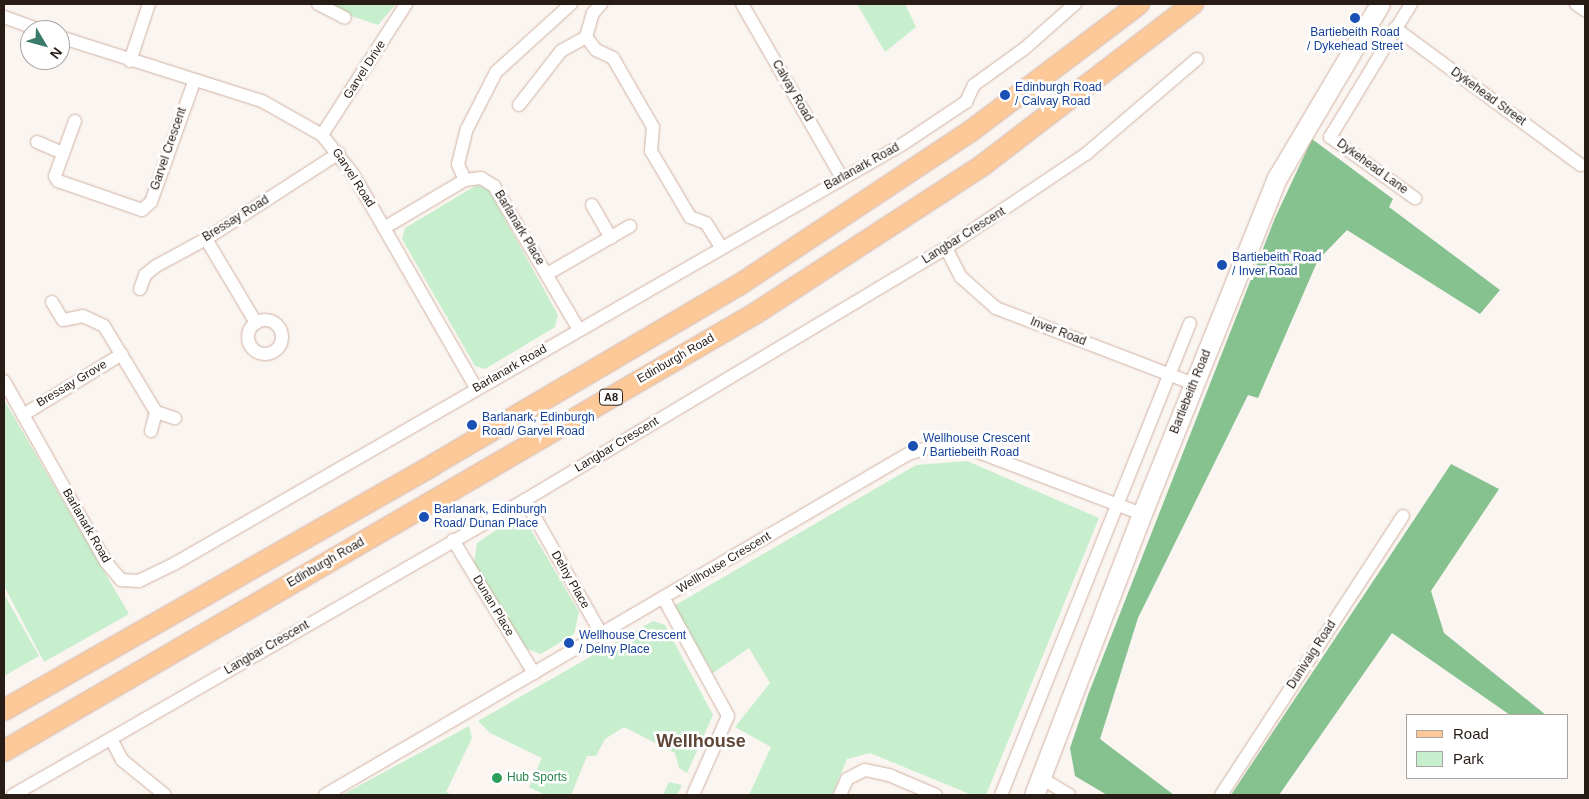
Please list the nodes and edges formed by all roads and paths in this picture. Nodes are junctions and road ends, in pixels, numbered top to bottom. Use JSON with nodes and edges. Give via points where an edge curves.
{"nodes":[{"id":1,"x":149,"y":4,"type":"edge"},
{"id":2,"x":318,"y":4,"type":"edge"},
{"id":3,"x":406,"y":4,"type":"edge"},
{"id":4,"x":571,"y":4,"type":"edge"},
{"id":5,"x":601,"y":4,"type":"edge"},
{"id":6,"x":742,"y":4,"type":"edge"},
{"id":7,"x":1075,"y":4,"type":"edge"},
{"id":8,"x":1140,"y":4,"type":"edge"},
{"id":9,"x":1193,"y":4,"type":"edge"},
{"id":10,"x":1380,"y":4,"type":"edge"},
{"id":11,"x":1412,"y":4,"type":"edge"},
{"id":12,"x":1576,"y":4,"type":"edge"},
{"id":13,"x":1585,"y":10,"type":"edge"},
{"id":14,"x":4,"y":17,"type":"edge"},
{"id":15,"x":345,"y":18,"type":"dead end"},
{"id":16,"x":20,"y":23,"type":"edge"},
{"id":17,"x":1395,"y":28,"type":"junction"},
{"id":18,"x":586,"y":37,"type":"junction"},
{"id":19,"x":70,"y":40,"type":"edge"},
{"id":20,"x":1197,"y":59,"type":"dead end"},
{"id":21,"x":130,"y":61,"type":"junction"},
{"id":22,"x":194,"y":82,"type":"junction"},
{"id":23,"x":519,"y":105,"type":"dead end"},
{"id":24,"x":75,"y":121,"type":"dead end"},
{"id":25,"x":322,"y":135,"type":"junction"},
{"id":26,"x":37,"y":142,"type":"dead end"},
{"id":27,"x":63,"y":153,"type":"junction"},
{"id":28,"x":339,"y":153,"type":"junction"},
{"id":29,"x":1581,"y":165,"type":"dead end"},
{"id":30,"x":842,"y":178,"type":"junction"},
{"id":31,"x":465,"y":180,"type":"junction"},
{"id":32,"x":1415,"y":198,"type":"dead end"},
{"id":33,"x":592,"y":205,"type":"dead end"},
{"id":34,"x":630,"y":226,"type":"dead end"},
{"id":35,"x":384,"y":228,"type":"junction"},
{"id":36,"x":611,"y":238,"type":"junction"},
{"id":37,"x":206,"y":239,"type":"junction"},
{"id":38,"x":721,"y":247,"type":"junction"},
{"id":39,"x":946,"y":248,"type":"junction"},
{"id":40,"x":548,"y":274,"type":"junction"},
{"id":41,"x":140,"y":289,"type":"dead end"},
{"id":42,"x":52,"y":302,"type":"dead end"},
{"id":43,"x":256,"y":323,"type":"dead end"},
{"id":44,"x":1190,"y":323,"type":"dead end"},
{"id":45,"x":579,"y":330,"type":"junction"},
{"id":46,"x":122,"y":354,"type":"junction"},
{"id":47,"x":1170,"y":376,"type":"junction"},
{"id":48,"x":4,"y":381,"type":"edge"},
{"id":49,"x":1194,"y":384,"type":"junction"},
{"id":50,"x":476,"y":388,"type":"junction"},
{"id":51,"x":156,"y":412,"type":"junction"},
{"id":52,"x":23,"y":415,"type":"junction"},
{"id":53,"x":175,"y":418,"type":"dead end"},
{"id":54,"x":151,"y":431,"type":"dead end"},
{"id":55,"x":525,"y":500,"type":"junction"},
{"id":56,"x":1118,"y":506,"type":"junction"},
{"id":57,"x":1142,"y":514,"type":"junction"},
{"id":58,"x":1403,"y":516,"type":"dead end"},
{"id":59,"x":453,"y":540,"type":"junction"},
{"id":60,"x":664,"y":599,"type":"junction"},
{"id":61,"x":601,"y":633,"type":"junction"},
{"id":62,"x":534,"y":673,"type":"junction"},
{"id":63,"x":4,"y":710,"type":"edge"},
{"id":64,"x":111,"y":739,"type":"junction"},
{"id":65,"x":4,"y":751,"type":"edge"},
{"id":66,"x":1042,"y":778,"type":"junction"},
{"id":67,"x":13,"y":795,"type":"edge"},
{"id":68,"x":165,"y":795,"type":"edge"},
{"id":69,"x":325,"y":795,"type":"edge"},
{"id":70,"x":693,"y":795,"type":"edge"},
{"id":71,"x":840,"y":795,"type":"edge"},
{"id":72,"x":936,"y":795,"type":"edge"},
{"id":73,"x":1001,"y":795,"type":"edge"},
{"id":74,"x":1034,"y":795,"type":"edge"},
{"id":75,"x":1069,"y":795,"type":"edge"},
{"id":76,"x":1221,"y":795,"type":"edge"}],
"edges":[{"from":1,"to":21,"type":"street"},
{"from":2,"to":15,"type":"street"},
{"from":3,"to":25,"type":"street","name":"Garvel Drive"},
{"from":4,"to":31,"type":"street","via":[[496,72],[467,129],[458,164]]},
{"from":5,"to":18,"type":"street","via":[[593,13]]},
{"from":6,"to":30,"type":"street","name":"Calvay Road"},
{"from":7,"to":30,"type":"street","name":"Barlanark Road","via":[[1024,49],[974,85],[966,102],[903,144]]},
{"from":8,"to":63,"type":"main road","number":"A8","via":[[972,131],[742,283],[433,465]]},
{"from":9,"to":65,"type":"main road","name":"Edinburgh Road","number":"A8","via":[[983,165],[756,312]]},
{"from":10,"to":49,"type":"street","name":"Bartiebeith Road","via":[[1277,178]]},
{"from":11,"to":17,"type":"street"},
{"from":12,"to":13,"type":"street"},
{"from":14,"to":16,"type":"street"},
{"from":17,"to":29,"type":"street","name":"Dykehead Street"},
{"from":17,"to":32,"type":"street","name":"Dykehead Lane","via":[[1330,137]]},
{"from":18,"to":23,"type":"street","via":[[561,51]]},
{"from":18,"to":38,"type":"street","via":[[596,50],[613,58],[653,127],[651,151],[690,216],[706,223]]},
{"from":19,"to":21,"type":"street","name":"Garvel Road"},
{"from":20,"to":39,"type":"street","name":"Langbar Crescent","via":[[1086,154]]},
{"from":21,"to":22,"type":"street","name":"Garvel Road"},
{"from":22,"to":25,"type":"street","name":"Garvel Road","via":[[262,101]]},
{"from":22,"to":27,"type":"street","name":"Garvel Crescent","via":[[151,202],[142,210],[58,181],[55,176]]},
{"from":24,"to":27,"type":"street","name":"Garvel Crescent"},
{"from":25,"to":28,"type":"street","name":"Garvel Road"},
{"from":26,"to":27,"type":"street"},
{"from":28,"to":35,"type":"street","name":"Garvel Road"},
{"from":28,"to":37,"type":"street","name":"Bressay Road"},
{"from":30,"to":38,"type":"street","name":"Barlanark Road"},
{"from":31,"to":35,"type":"street"},
{"from":31,"to":40,"type":"street","name":"Barlanark Place","via":[[481,178],[494,186]]},
{"from":33,"to":36,"type":"street"},
{"from":34,"to":36,"type":"street","name":"Barlanark Place"},
{"from":35,"to":50,"type":"street","name":"Garvel Road"},
{"from":36,"to":40,"type":"street","name":"Barlanark Place"},
{"from":37,"to":41,"type":"street","name":"Bressay Road","via":[[145,275]]},
{"from":37,"to":43,"type":"street"},
{"from":38,"to":45,"type":"street","name":"Barlanark Road"},
{"from":39,"to":47,"type":"street","name":"Inver Road","via":[[961,277],[996,308]]},
{"from":39,"to":55,"type":"street","name":"Langbar Crescent"},
{"from":40,"to":45,"type":"street","name":"Barlanark Place"},
{"from":42,"to":46,"type":"street","name":"Bressay Grove","via":[[63,320],[83,316],[104,326]]},
{"from":44,"to":47,"type":"street","name":"Bartiebeith Road"},
{"from":45,"to":50,"type":"street","name":"Barlanark Road"},
{"from":46,"to":51,"type":"street","name":"Bressay Grove"},
{"from":46,"to":52,"type":"street","name":"Bressay Grove"},
{"from":47,"to":49,"type":"street","name":"Inver Road"},
{"from":47,"to":56,"type":"street","name":"Bartiebeith Road"},
{"from":48,"to":52,"type":"street","name":"Barlanark Road"},
{"from":49,"to":57,"type":"street","name":"Bartiebeith Road"},
{"from":50,"to":52,"type":"street","name":"Barlanark Road","via":[[174,564],[139,580],[121,580],[106,562]]},
{"from":51,"to":53,"type":"street"},
{"from":51,"to":54,"type":"street"},
{"from":55,"to":59,"type":"street","name":"Langbar Crescent"},
{"from":55,"to":61,"type":"street","name":"Delny Place"},
{"from":56,"to":57,"type":"street","name":"Wellhouse Crescent"},
{"from":56,"to":60,"type":"street","name":"Wellhouse Crescent","via":[[978,452],[941,444],[908,454]]},
{"from":56,"to":73,"type":"street","name":"Bartiebeith Road"},
{"from":57,"to":66,"type":"street","name":"Bartiebeith Road"},
{"from":58,"to":76,"type":"street","name":"Dunivaig Road"},
{"from":59,"to":62,"type":"street","name":"Dunan Place"},
{"from":59,"to":64,"type":"street","name":"Langbar Crescent"},
{"from":60,"to":61,"type":"street","name":"Wellhouse Crescent"},
{"from":60,"to":70,"type":"street","via":[[728,716]]},
{"from":61,"to":62,"type":"street","name":"Wellhouse Crescent","via":[[575,652]]},
{"from":62,"to":69,"type":"street","name":"Wellhouse Crescent"},
{"from":64,"to":67,"type":"street","name":"Langbar Crescent"},
{"from":64,"to":68,"type":"street","via":[[122,760]]},
{"from":66,"to":74,"type":"street","name":"Bartiebeith Road"},
{"from":66,"to":75,"type":"street"},
{"from":71,"to":72,"type":"street","via":[[847,779],[865,770],[888,775]]}]}
